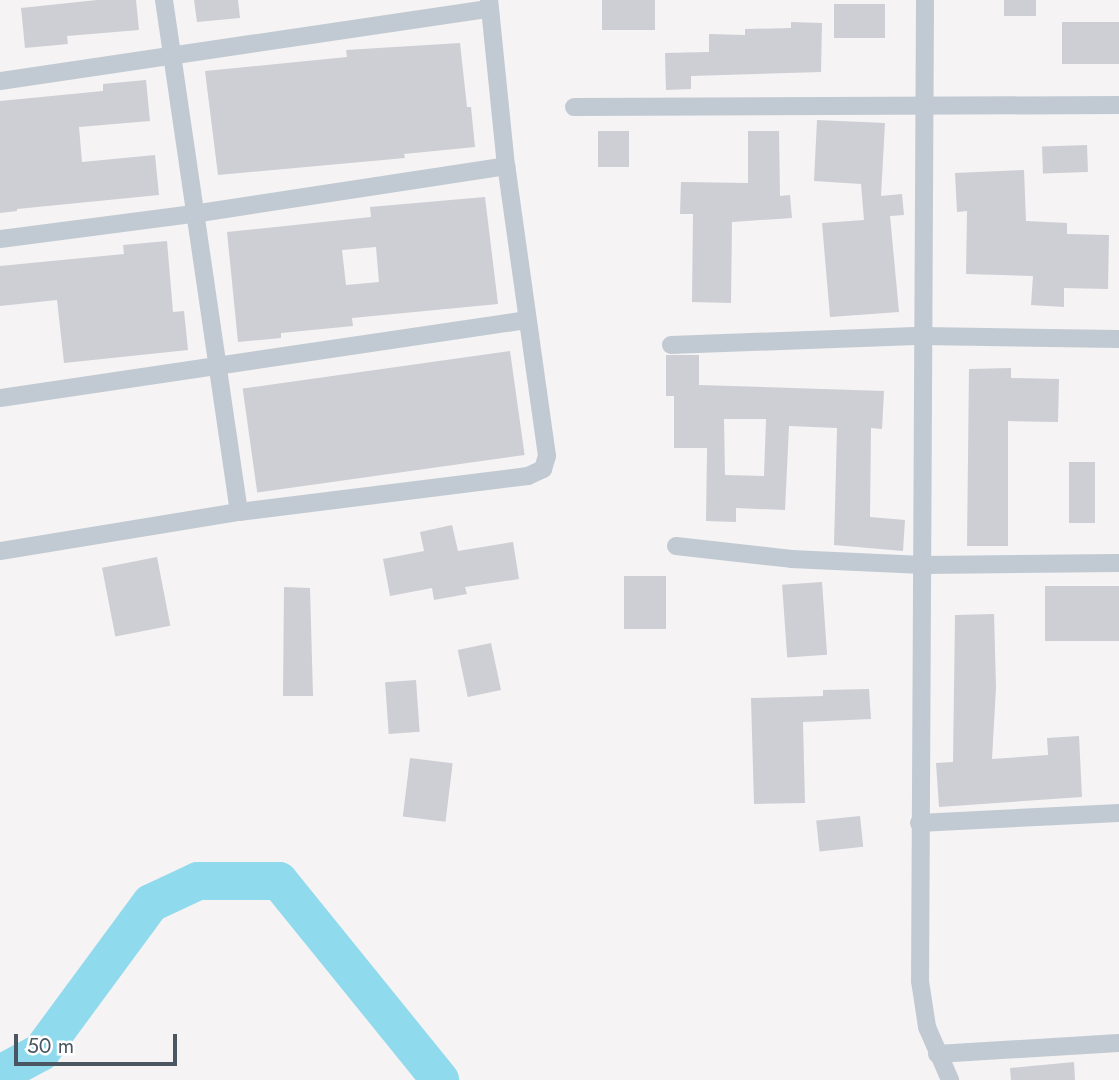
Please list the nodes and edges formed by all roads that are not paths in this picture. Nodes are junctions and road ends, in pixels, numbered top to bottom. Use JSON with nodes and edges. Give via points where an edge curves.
{"nodes":[{"id":1,"x":164,"y":0,"type":"edge"},
{"id":2,"x":925,"y":0,"type":"edge"},
{"id":3,"x":489,"y":5,"type":"edge"},
{"id":4,"x":172,"y":57,"type":"junction"},
{"id":5,"x":0,"y":81,"type":"edge"},
{"id":6,"x":923,"y":103,"type":"junction"},
{"id":7,"x":1119,"y":106,"type":"edge"},
{"id":8,"x":574,"y":107,"type":"dead end"},
{"id":9,"x":506,"y":166,"type":"junction"},
{"id":10,"x":193,"y":214,"type":"junction"},
{"id":11,"x":0,"y":239,"type":"edge"},
{"id":12,"x":527,"y":320,"type":"junction"},
{"id":13,"x":922,"y":336,"type":"junction"},
{"id":14,"x":1119,"y":339,"type":"edge"},
{"id":15,"x":671,"y":345,"type":"dead end"},
{"id":16,"x":215,"y":366,"type":"junction"},
{"id":17,"x":0,"y":398,"type":"edge"},
{"id":18,"x":239,"y":512,"type":"junction"},
{"id":19,"x":676,"y":546,"type":"dead end"},
{"id":20,"x":0,"y":551,"type":"edge"},
{"id":21,"x":1119,"y":563,"type":"edge"},
{"id":22,"x":923,"y":565,"type":"junction"},
{"id":23,"x":1119,"y":813,"type":"edge"},
{"id":24,"x":919,"y":823,"type":"junction"},
{"id":25,"x":1119,"y":1043,"type":"edge"},
{"id":26,"x":937,"y":1054,"type":"junction"},
{"id":27,"x":950,"y":1080,"type":"edge"}],
"edges":[{"from":1,"to":4,"type":"street"},
{"from":2,"to":6,"type":"street"},
{"from":3,"to":4,"type":"street"},
{"from":3,"to":9,"type":"street"},
{"from":4,"to":5,"type":"street"},
{"from":4,"to":10,"type":"street"},
{"from":6,"to":7,"type":"street"},
{"from":6,"to":8,"type":"street"},
{"from":6,"to":13,"type":"street"},
{"from":9,"to":10,"type":"street"},
{"from":9,"to":12,"type":"street"},
{"from":10,"to":11,"type":"street"},
{"from":10,"to":16,"type":"street"},
{"from":12,"to":16,"type":"street"},
{"from":12,"to":18,"type":"street","via":[[547,456],[543,470]]},
{"from":13,"to":14,"type":"street"},
{"from":13,"to":15,"type":"street"},
{"from":13,"to":22,"type":"street"},
{"from":16,"to":17,"type":"street"},
{"from":16,"to":18,"type":"street"},
{"from":18,"to":20,"type":"street"},
{"from":19,"to":22,"type":"street","via":[[791,559]]},
{"from":21,"to":22,"type":"street"},
{"from":22,"to":24,"type":"street"},
{"from":23,"to":24,"type":"street"},
{"from":24,"to":26,"type":"street","via":[[920,981],[927,1027]]},
{"from":25,"to":26,"type":"street"},
{"from":26,"to":27,"type":"street"}]}
